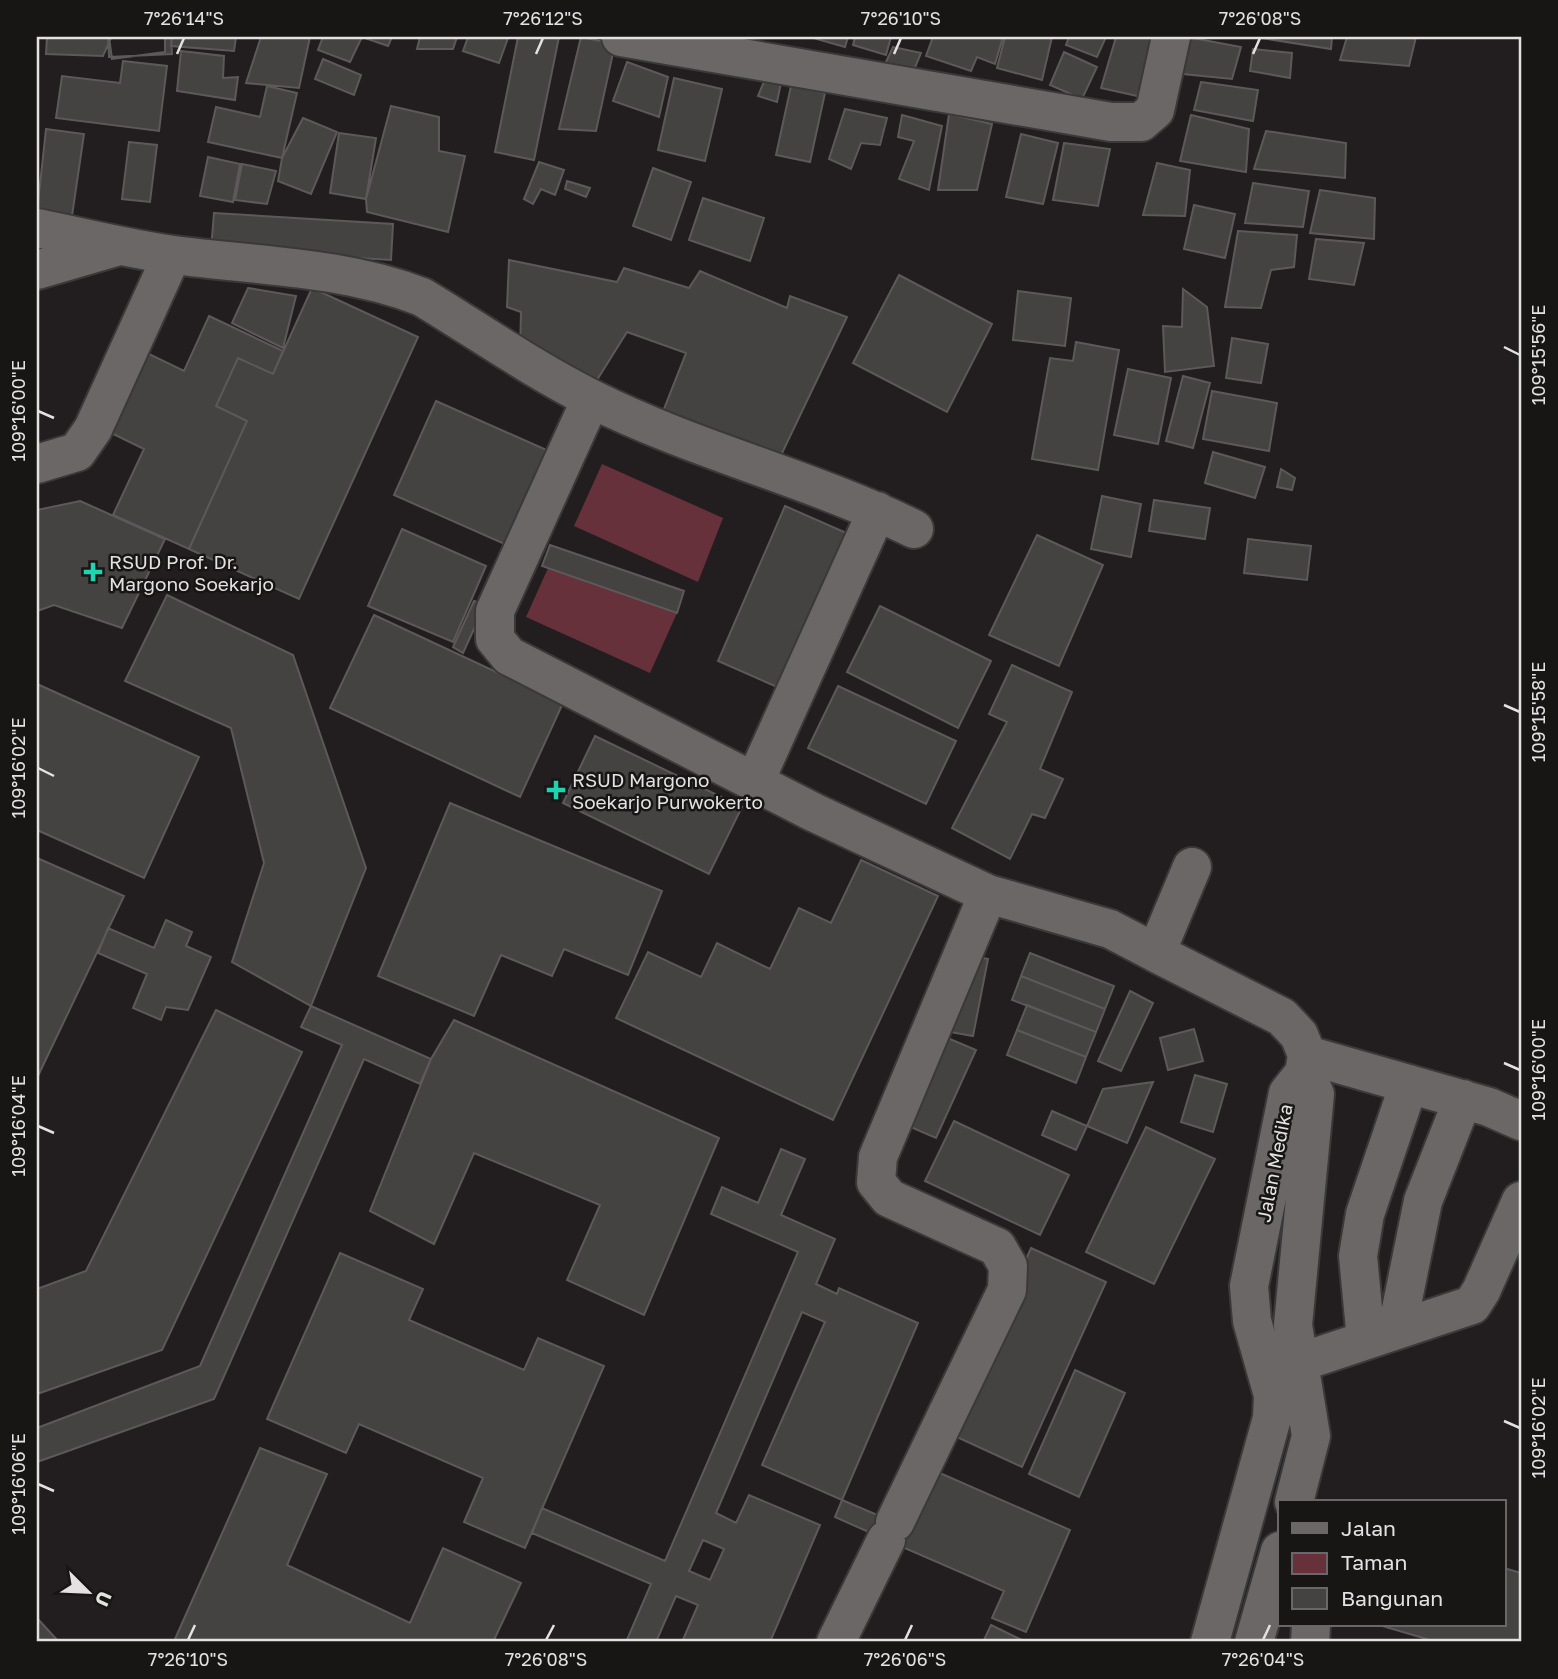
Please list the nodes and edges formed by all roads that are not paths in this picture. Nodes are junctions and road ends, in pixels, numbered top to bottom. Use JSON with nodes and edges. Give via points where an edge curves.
{"nodes":[{"id":1,"x":621,"y":37,"type":"edge"},
{"id":2,"x":1171,"y":37,"type":"edge"},
{"id":3,"x":37,"y":228,"type":"edge"},
{"id":4,"x":123,"y":245,"type":"junction"},
{"id":5,"x":172,"y":255,"type":"junction"},
{"id":6,"x":37,"y":270,"type":"edge"},
{"id":7,"x":591,"y":399,"type":"junction"},
{"id":8,"x":37,"y":464,"type":"edge"},
{"id":9,"x":877,"y":511,"type":"junction"},
{"id":10,"x":914,"y":529,"type":"dead end"},
{"id":11,"x":755,"y":781,"type":"junction"},
{"id":12,"x":1192,"y":867,"type":"dead end"},
{"id":13,"x":988,"y":894,"type":"junction"},
{"id":14,"x":1156,"y":953,"type":"junction"},
{"id":15,"x":1305,"y":1064,"type":"junction"},
{"id":16,"x":1409,"y":1084,"type":"junction"},
{"id":17,"x":1463,"y":1099,"type":"junction"},
{"id":18,"x":1521,"y":1121,"type":"edge"},
{"id":19,"x":1521,"y":1201,"type":"edge"},
{"id":20,"x":1381,"y":1335,"type":"junction"},
{"id":21,"x":1284,"y":1366,"type":"junction"},
{"id":22,"x":1295,"y":1500,"type":"edge"},
{"id":23,"x":1277,"y":1575,"type":"edge"},
{"id":24,"x":836,"y":1642,"type":"edge"},
{"id":25,"x":1210,"y":1642,"type":"edge"},
{"id":26,"x":1254,"y":1642,"type":"edge"}],
"edges":[{"from":1,"to":2,"type":"street","via":[[1111,122],[1141,122],[1156,110]]},
{"from":3,"to":4,"type":"street"},
{"from":4,"to":5,"type":"street"},
{"from":4,"to":6,"type":"street"},
{"from":5,"to":7,"type":"street","via":[[325,271],[399,288],[422,297]]},
{"from":5,"to":8,"type":"street","via":[[93,429],[77,452]]},
{"from":7,"to":9,"type":"street","via":[[748,465]]},
{"from":7,"to":11,"type":"street","name":"Jalan Medika","via":[[495,611],[495,639],[509,656]]},
{"from":9,"to":10,"type":"street"},
{"from":9,"to":11,"type":"street"},
{"from":11,"to":13,"type":"street","name":"Jalan Medika"},
{"from":12,"to":14,"type":"street"},
{"from":13,"to":14,"type":"street","name":"Jalan Medika","via":[[1110,929]]},
{"from":13,"to":24,"type":"street","via":[[878,1157],[876,1182],[888,1198],[997,1247],[1008,1266],[1007,1290]]},
{"from":14,"to":15,"type":"street","name":"Jalan Medika","via":[[1282,1017],[1299,1035]]},
{"from":15,"to":16,"type":"street"},
{"from":15,"to":21,"type":"street","name":"Jalan Medika","via":[[1314,1094],[1293,1325],[1296,1353]]},
{"from":16,"to":17,"type":"street"},
{"from":16,"to":20,"type":"street","via":[[1364,1214],[1358,1256]]},
{"from":17,"to":18,"type":"street"},
{"from":17,"to":20,"type":"street","via":[[1423,1201]]},
{"from":19,"to":20,"type":"street","via":[[1472,1305]]},
{"from":20,"to":21,"type":"street"},
{"from":21,"to":22,"type":"street","name":"Jalan Medika","via":[[1311,1436]]},
{"from":21,"to":25,"type":"street","name":"Jalan Medika"},
{"from":23,"to":26,"type":"street"}]}
